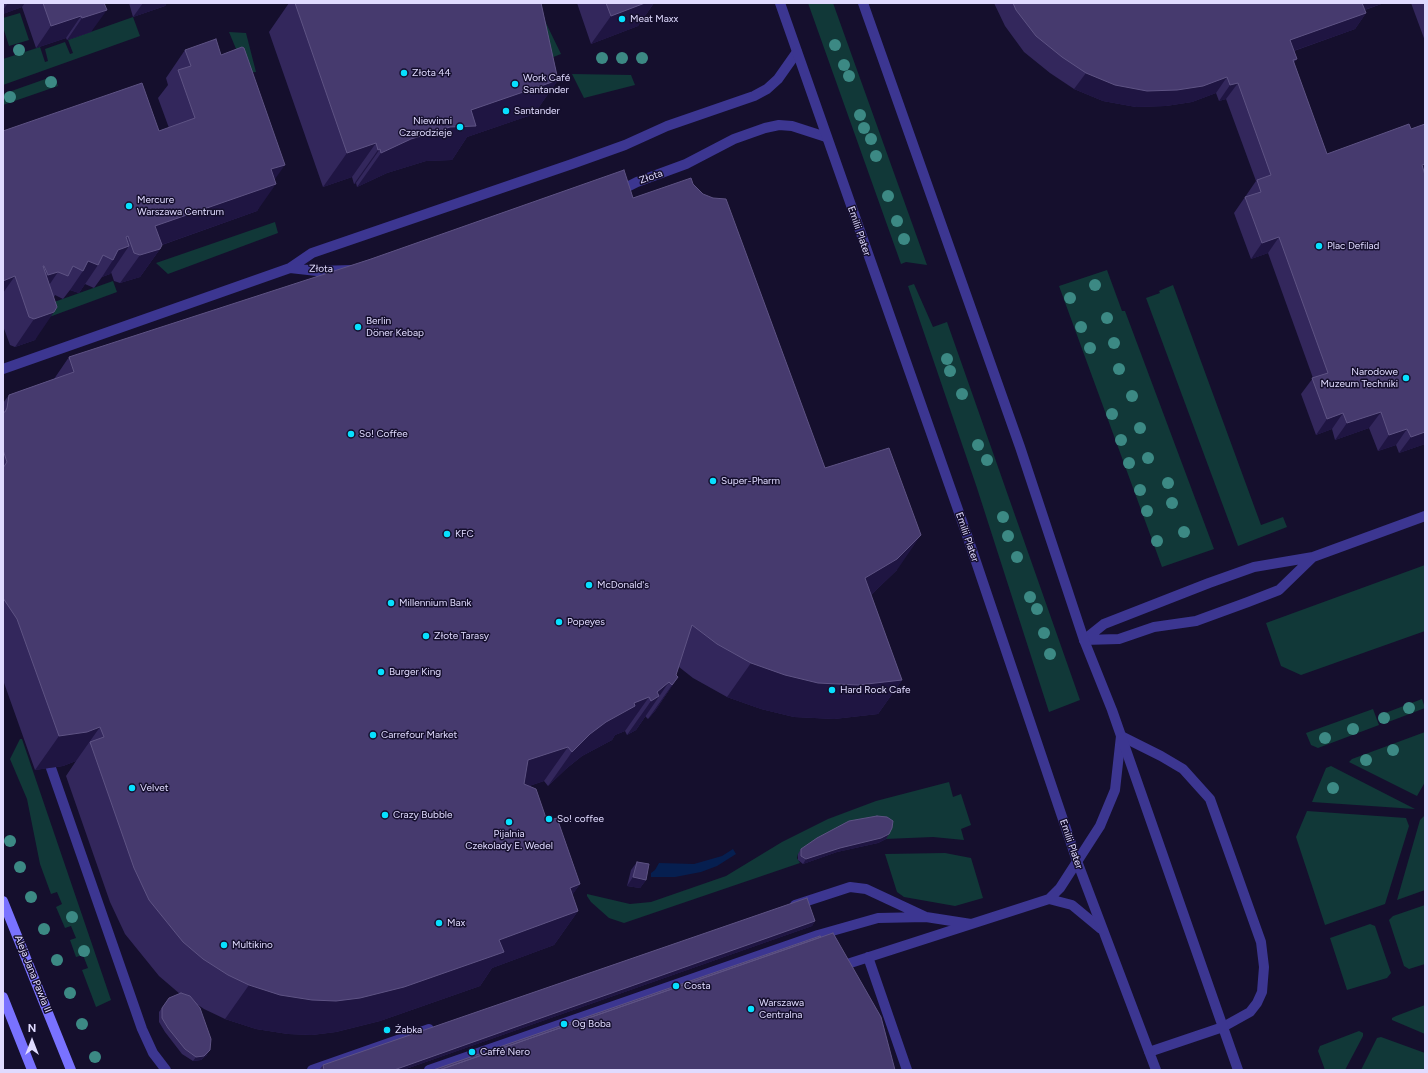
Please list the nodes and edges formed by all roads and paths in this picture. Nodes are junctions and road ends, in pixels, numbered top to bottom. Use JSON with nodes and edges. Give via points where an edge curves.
{"nodes":[{"id":1,"x":780,"y":3,"type":"edge"},
{"id":2,"x":863,"y":3,"type":"edge"},
{"id":3,"x":797,"y":52,"type":"junction"},
{"id":4,"x":826,"y":137,"type":"junction"},
{"id":5,"x":605,"y":199,"type":"edge"},
{"id":6,"x":290,"y":268,"type":"junction"},
{"id":7,"x":366,"y":270,"type":"edge"},
{"id":8,"x":3,"y":369,"type":"edge"},
{"id":9,"x":1425,"y":516,"type":"edge"},
{"id":10,"x":1313,"y":557,"type":"junction"},
{"id":11,"x":1084,"y":640,"type":"junction"},
{"id":12,"x":1121,"y":736,"type":"junction"},
{"id":13,"x":51,"y":768,"type":"edge"},
{"id":14,"x":1077,"y":861,"type":"junction"},
{"id":15,"x":1049,"y":899,"type":"junction"},
{"id":16,"x":3,"y":901,"type":"edge"},
{"id":17,"x":782,"y":909,"type":"edge"},
{"id":18,"x":926,"y":917,"type":"junction"},
{"id":19,"x":975,"y":924,"type":"junction"},
{"id":20,"x":1101,"y":928,"type":"junction"},
{"id":21,"x":868,"y":957,"type":"junction"},
{"id":22,"x":837,"y":968,"type":"edge"},
{"id":23,"x":3,"y":997,"type":"edge"},
{"id":24,"x":438,"y":1025,"type":"edge"},
{"id":25,"x":1223,"y":1027,"type":"junction"},
{"id":26,"x":1149,"y":1052,"type":"junction"},
{"id":27,"x":32,"y":1070,"type":"edge"},
{"id":28,"x":71,"y":1070,"type":"edge"},
{"id":29,"x":166,"y":1070,"type":"edge"},
{"id":30,"x":312,"y":1070,"type":"edge"},
{"id":31,"x":429,"y":1070,"type":"edge"},
{"id":32,"x":907,"y":1070,"type":"edge"},
{"id":33,"x":1156,"y":1070,"type":"edge"},
{"id":34,"x":1238,"y":1070,"type":"edge"}],
"edges":[{"from":1,"to":3,"type":"street","name":"Emilii Plater"},
{"from":2,"to":11,"type":"street","via":[[1020,447]]},
{"from":3,"to":4,"type":"street","name":"Emilii Plater"},
{"from":3,"to":6,"type":"street","name":"Złota","via":[[778,79],[754,96],[667,126],[625,145],[572,164],[312,253]]},
{"from":4,"to":5,"type":"street","name":"Złota","via":[[792,126],[765,128],[734,139],[686,164],[637,182]]},
{"from":4,"to":14,"type":"street","name":"Emilii Plater","via":[[969,541]]},
{"from":6,"to":7,"type":"street","name":"Złota"},
{"from":6,"to":8,"type":"street","name":"Złota"},
{"from":9,"to":10,"type":"street"},
{"from":10,"to":11,"type":"street","via":[[1254,567],[1209,583],[1104,624]]},
{"from":10,"to":11,"type":"street","via":[[1279,590],[1196,621],[1154,627],[1119,639]]},
{"from":11,"to":12,"type":"street"},
{"from":12,"to":14,"type":"street","via":[[1115,790],[1100,826]]},
{"from":12,"to":25,"type":"street"},
{"from":12,"to":25,"type":"street","via":[[1162,756],[1183,770],[1210,798],[1261,942],[1264,967],[1262,992],[1250,1012]]},
{"from":13,"to":29,"type":"street","via":[[142,1029],[153,1053]]},
{"from":14,"to":15,"type":"street","via":[[1060,888]]},
{"from":14,"to":20,"type":"street","name":"Emilii Plater"},
{"from":15,"to":19,"type":"street"},
{"from":15,"to":20,"type":"street","via":[[1072,905]]},
{"from":16,"to":28,"type":"main road","name":"Aleja Jana Pawła II"},
{"from":17,"to":18,"type":"street","via":[[850,887],[866,888]]},
{"from":18,"to":19,"type":"street"},
{"from":18,"to":31,"type":"street","via":[[878,918],[818,935]]},
{"from":19,"to":21,"type":"street"},
{"from":20,"to":26,"type":"street","name":"Emilii Plater"},
{"from":21,"to":22,"type":"street"},
{"from":21,"to":32,"type":"street"},
{"from":23,"to":27,"type":"main road"},
{"from":24,"to":30,"type":"street"},
{"from":25,"to":26,"type":"street"},
{"from":25,"to":34,"type":"street"},
{"from":26,"to":33,"type":"street","name":"Emilii Plater"}]}
